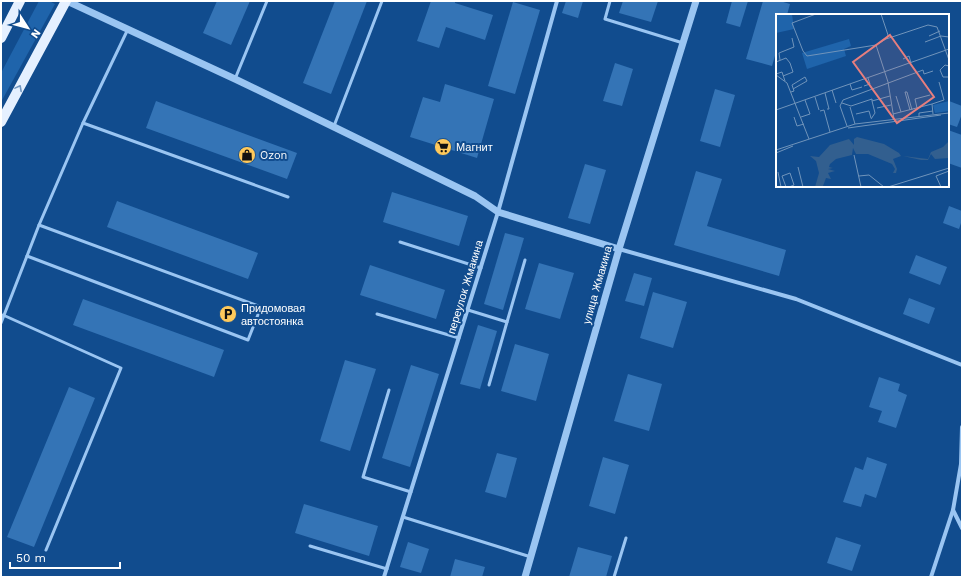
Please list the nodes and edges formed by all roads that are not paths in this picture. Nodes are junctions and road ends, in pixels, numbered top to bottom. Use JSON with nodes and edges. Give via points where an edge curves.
{"nodes":[{"id":1,"x":20,"y":1,"type":"edge"},
{"id":2,"x":67,"y":1,"type":"edge"},
{"id":3,"x":267,"y":1,"type":"edge"},
{"id":4,"x":382,"y":1,"type":"edge"},
{"id":5,"x":558,"y":1,"type":"edge"},
{"id":6,"x":610,"y":1,"type":"edge"},
{"id":7,"x":696,"y":1,"type":"edge"},
{"id":8,"x":128,"y":29,"type":"junction"},
{"id":9,"x":1,"y":38,"type":"edge"},
{"id":10,"x":683,"y":43,"type":"junction"},
{"id":11,"x":235,"y":79,"type":"junction"},
{"id":12,"x":1,"y":122,"type":"edge"},
{"id":13,"x":83,"y":123,"type":"junction"},
{"id":14,"x":334,"y":126,"type":"junction"},
{"id":15,"x":288,"y":196,"type":"dead end"},
{"id":16,"x":498,"y":212,"type":"junction"},
{"id":17,"x":39,"y":225,"type":"junction"},
{"id":18,"x":400,"y":242,"type":"dead end"},
{"id":19,"x":619,"y":249,"type":"junction"},
{"id":20,"x":26,"y":256,"type":"junction"},
{"id":21,"x":526,"y":260,"type":"dead end"},
{"id":22,"x":481,"y":268,"type":"junction"},
{"id":23,"x":468,"y":310,"type":"junction"},
{"id":24,"x":377,"y":314,"type":"dead end"},
{"id":25,"x":3,"y":315,"type":"junction"},
{"id":26,"x":507,"y":322,"type":"junction"},
{"id":27,"x":1,"y":323,"type":"edge"},
{"id":28,"x":459,"y":338,"type":"junction"},
{"id":29,"x":962,"y":365,"type":"edge"},
{"id":30,"x":489,"y":385,"type":"dead end"},
{"id":31,"x":389,"y":390,"type":"dead end"},
{"id":32,"x":962,"y":427,"type":"edge"},
{"id":33,"x":411,"y":492,"type":"junction"},
{"id":34,"x":953,"y":510,"type":"junction"},
{"id":35,"x":403,"y":517,"type":"junction"},
{"id":36,"x":962,"y":528,"type":"edge"},
{"id":37,"x":626,"y":538,"type":"dead end"},
{"id":38,"x":310,"y":546,"type":"dead end"},
{"id":39,"x":46,"y":550,"type":"dead end"},
{"id":40,"x":531,"y":557,"type":"junction"},
{"id":41,"x":387,"y":569,"type":"junction"},
{"id":42,"x":384,"y":577,"type":"edge"},
{"id":43,"x":526,"y":577,"type":"edge"},
{"id":44,"x":614,"y":577,"type":"edge"},
{"id":45,"x":931,"y":577,"type":"edge"}],
"edges":[{"from":1,"to":9,"type":"main road"},
{"from":2,"to":8,"type":"street"},
{"from":12,"to":2,"type":"main road","one_way":true},
{"from":3,"to":11,"type":"lane"},
{"from":4,"to":14,"type":"lane"},
{"from":5,"to":16,"type":"street","name":"переулок Жмакина"},
{"from":6,"to":10,"type":"lane","via":[[605,19]]},
{"from":7,"to":10,"type":"street","name":"улица Жмакина"},
{"from":8,"to":11,"type":"street"},
{"from":8,"to":13,"type":"lane"},
{"from":10,"to":19,"type":"street","name":"улица Жмакина"},
{"from":11,"to":14,"type":"street"},
{"from":13,"to":15,"type":"lane"},
{"from":13,"to":17,"type":"lane"},
{"from":14,"to":16,"type":"street","via":[[475,196]]},
{"from":16,"to":19,"type":"street"},
{"from":16,"to":22,"type":"street","name":"переулок Жмакина"},
{"from":17,"to":20,"type":"lane"},
{"from":17,"to":20,"type":"lane","via":[[261,307],[248,340]]},
{"from":18,"to":22,"type":"lane"},
{"from":19,"to":29,"type":"street","via":[[796,299]]},
{"from":19,"to":40,"type":"street","name":"улица Жмакина"},
{"from":20,"to":25,"type":"lane"},
{"from":21,"to":26,"type":"lane"},
{"from":22,"to":23,"type":"street","name":"переулок Жмакина"},
{"from":23,"to":26,"type":"lane"},
{"from":23,"to":28,"type":"street","name":"переулок Жмакина"},
{"from":24,"to":28,"type":"lane"},
{"from":25,"to":27,"type":"lane"},
{"from":25,"to":39,"type":"lane","via":[[121,368]]},
{"from":26,"to":30,"type":"lane"},
{"from":28,"to":33,"type":"street","name":"переулок Жмакина"},
{"from":31,"to":33,"type":"lane","via":[[364,477]]},
{"from":32,"to":34,"type":"street","via":[[961,464]]},
{"from":33,"to":35,"type":"street","name":"переулок Жмакина"},
{"from":34,"to":36,"type":"street"},
{"from":34,"to":45,"type":"street"},
{"from":35,"to":40,"type":"lane"},
{"from":35,"to":41,"type":"street","name":"переулок Жмакина"},
{"from":37,"to":44,"type":"lane"},
{"from":38,"to":41,"type":"lane"},
{"from":40,"to":43,"type":"street","name":"улица Жмакина"},
{"from":41,"to":42,"type":"street","name":"переулок Жмакина"}]}
